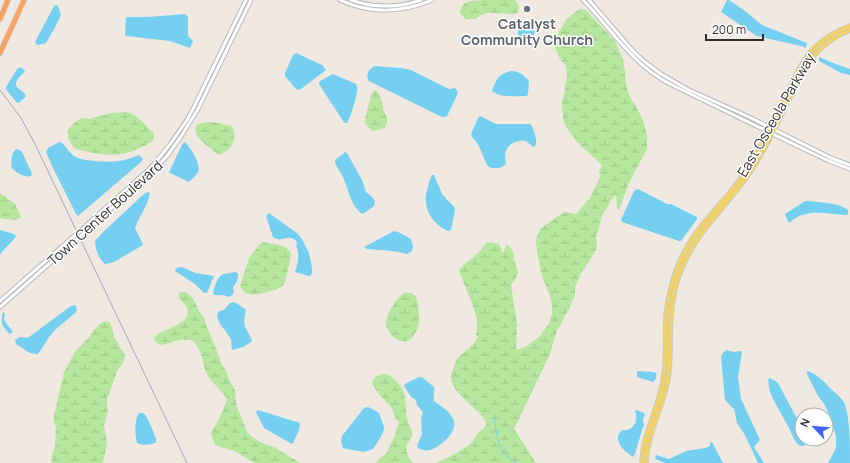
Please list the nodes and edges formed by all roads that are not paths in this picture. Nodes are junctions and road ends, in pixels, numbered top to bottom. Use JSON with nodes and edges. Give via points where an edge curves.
{"nodes":[{"id":1,"x":8,"y":0,"type":"edge"},
{"id":2,"x":24,"y":0,"type":"edge"},
{"id":3,"x":246,"y":0,"type":"edge"},
{"id":4,"x":251,"y":0,"type":"edge"},
{"id":5,"x":340,"y":0,"type":"edge"},
{"id":6,"x":351,"y":0,"type":"edge"},
{"id":7,"x":421,"y":0,"type":"edge"},
{"id":8,"x":432,"y":0,"type":"edge"},
{"id":9,"x":583,"y":0,"type":"edge"},
{"id":10,"x":589,"y":0,"type":"edge"},
{"id":11,"x":5,"y":8,"type":"junction"},
{"id":12,"x":0,"y":19,"type":"edge"},
{"id":13,"x":0,"y":24,"type":"edge"},
{"id":14,"x":850,"y":26,"type":"edge"},
{"id":15,"x":850,"y":30,"type":"edge"},
{"id":16,"x":820,"y":43,"type":"junction"},
{"id":17,"x":0,"y":53,"type":"edge"},
{"id":18,"x":810,"y":60,"type":"junction"},
{"id":19,"x":681,"y":88,"type":"junction"},
{"id":20,"x":771,"y":131,"type":"junction"},
{"id":21,"x":850,"y":165,"type":"edge"},
{"id":22,"x":850,"y":169,"type":"edge"},
{"id":23,"x":0,"y":301,"type":"edge"},
{"id":24,"x":0,"y":307,"type":"edge"},
{"id":25,"x":668,"y":339,"type":"junction"},
{"id":26,"x":642,"y":463,"type":"edge"},
{"id":27,"x":646,"y":463,"type":"edge"}],
"edges":[{"from":1,"to":11,"type":"highway"},
{"from":2,"to":17,"type":"highway"},
{"from":3,"to":23,"type":"main road","name":"Town Center Boulevard","bridge":true,"via":[[193,109],[171,143],[146,172]]},
{"from":4,"to":24,"type":"main road","name":"Town Center Boulevard","bridge":true,"via":[[197,111],[177,143],[145,179]]},
{"from":5,"to":8,"type":"main road","via":[[372,10],[398,9]]},
{"from":6,"to":7,"type":"main road","via":[[372,6],[398,6]]},
{"from":9,"to":19,"type":"main road","via":[[637,60],[658,77]]},
{"from":10,"to":19,"type":"main road","via":[[639,57]]},
{"from":11,"to":12,"type":"highway"},
{"from":11,"to":13,"type":"highway"},
{"from":14,"to":16,"type":"main road","name":"East Osceola Parkway"},
{"from":15,"to":18,"type":"main road","name":"East Osceola Parkway","via":[[828,42]]},
{"from":16,"to":18,"type":"main road"},
{"from":16,"to":20,"type":"main road","name":"East Osceola Parkway","via":[[803,62]]},
{"from":18,"to":20,"type":"main road","name":"East Osceola Parkway"},
{"from":19,"to":20,"type":"main road"},
{"from":20,"to":21,"type":"main road"},
{"from":20,"to":22,"type":"main road","via":[[829,162]]},
{"from":20,"to":25,"type":"main road","name":"East Osceola Parkway","via":[[762,154],[745,180],[696,240],[680,271]]},
{"from":20,"to":25,"type":"main road","name":"East Osceola Parkway","via":[[741,178],[687,246],[670,289],[666,315]]},
{"from":25,"to":26,"type":"main road","name":"East Osceola Parkway","via":[[664,380],[645,440]]},
{"from":25,"to":27,"type":"main road","name":"East Osceola Parkway","via":[[669,373],[665,394],[649,441]]}]}
